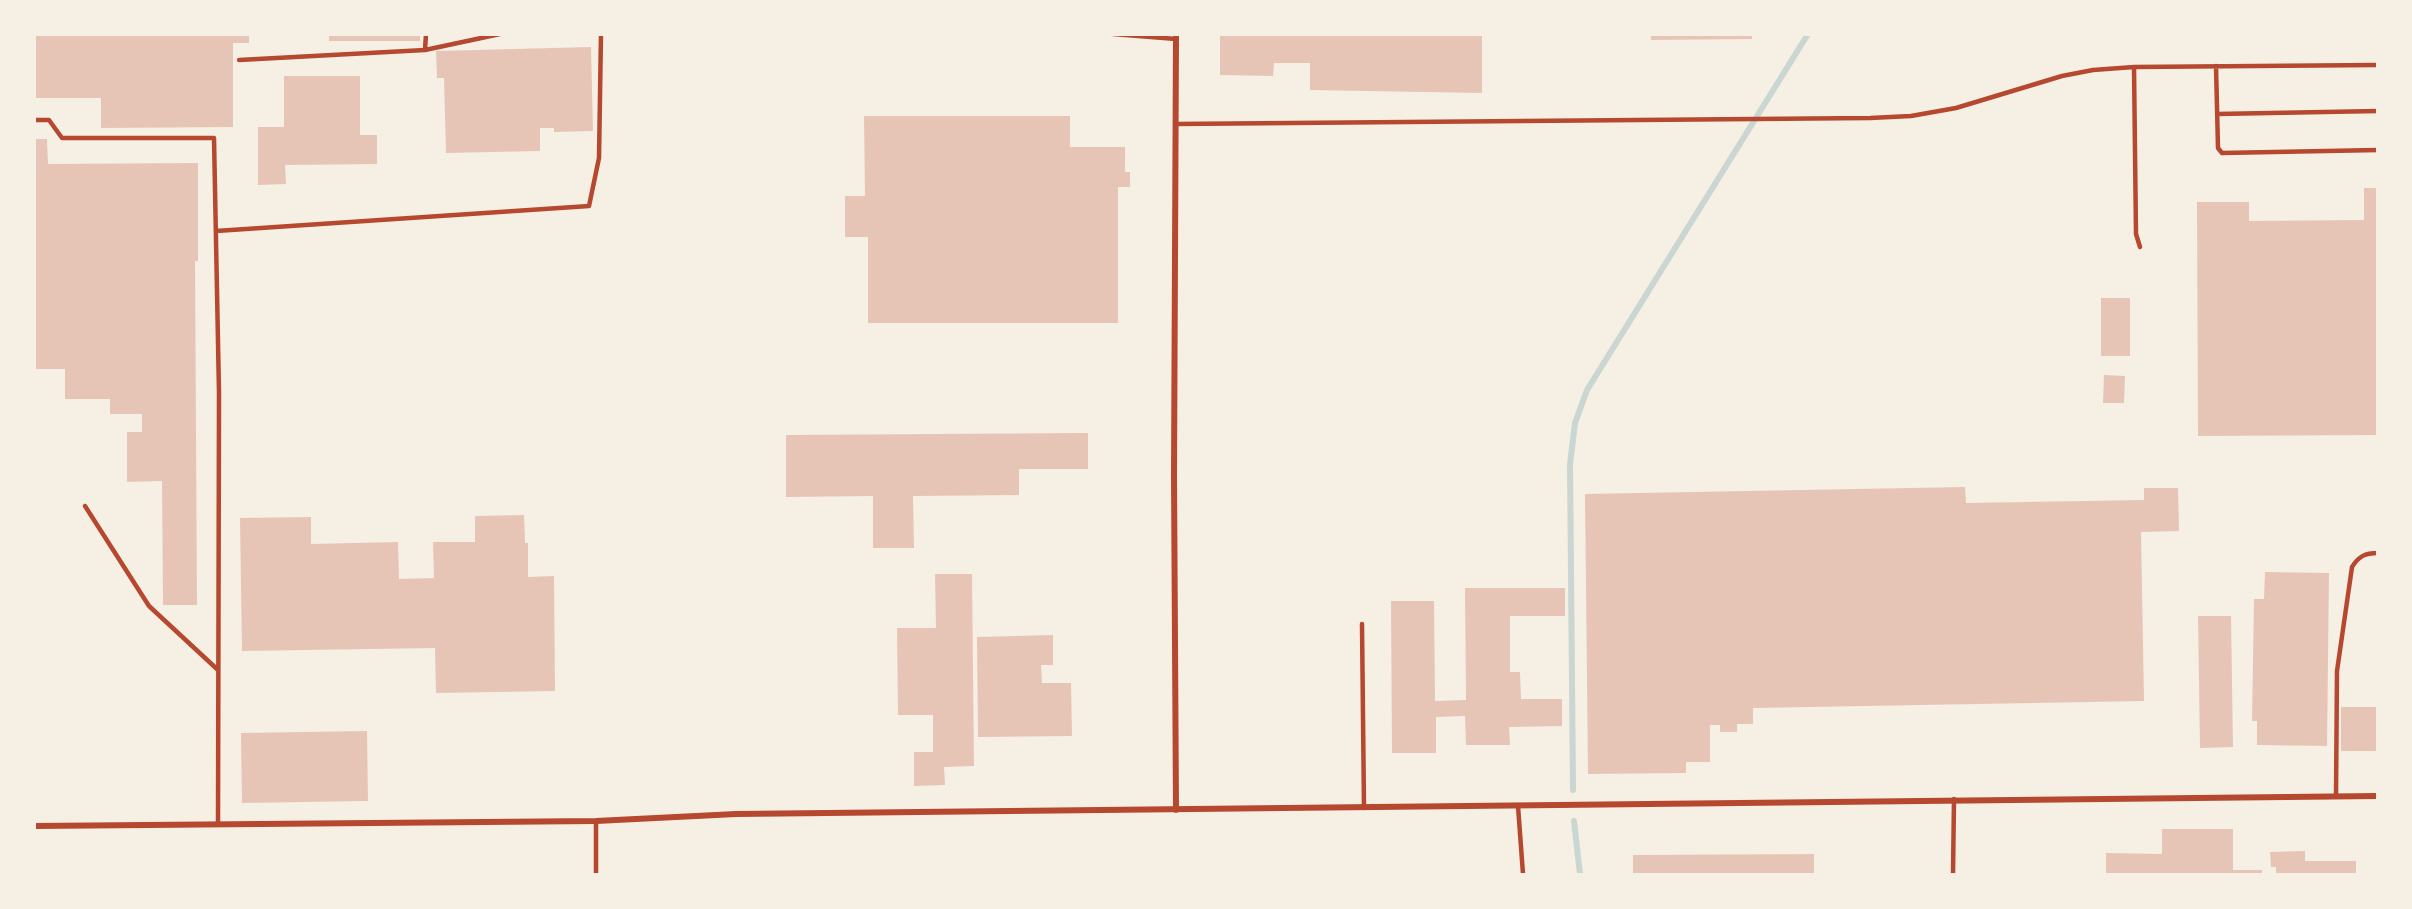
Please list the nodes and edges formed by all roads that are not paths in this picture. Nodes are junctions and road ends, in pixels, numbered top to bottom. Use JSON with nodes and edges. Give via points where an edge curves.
{"nodes":[{"id":1,"x":426,"y":34,"type":"edge"},
{"id":2,"x":500,"y":34,"type":"edge"},
{"id":3,"x":601,"y":34,"type":"edge"},
{"id":4,"x":1113,"y":34,"type":"edge"},
{"id":5,"x":1136,"y":35,"type":"edge"},
{"id":6,"x":1176,"y":37,"type":"edge"},
{"id":7,"x":425,"y":50,"type":"junction"},
{"id":8,"x":239,"y":60,"type":"dead end"},
{"id":9,"x":2378,"y":65,"type":"edge"},
{"id":10,"x":2216,"y":66,"type":"junction"},
{"id":11,"x":2134,"y":68,"type":"junction"},
{"id":12,"x":2378,"y":111,"type":"edge"},
{"id":13,"x":2217,"y":114,"type":"junction"},
{"id":14,"x":34,"y":120,"type":"edge"},
{"id":15,"x":1175,"y":124,"type":"junction"},
{"id":16,"x":2378,"y":150,"type":"edge"},
{"id":17,"x":216,"y":231,"type":"junction"},
{"id":18,"x":2140,"y":247,"type":"dead end"},
{"id":19,"x":85,"y":506,"type":"dead end"},
{"id":20,"x":2378,"y":553,"type":"edge"},
{"id":21,"x":1362,"y":624,"type":"dead end"},
{"id":22,"x":218,"y":670,"type":"junction"},
{"id":23,"x":2336,"y":796,"type":"junction"},
{"id":24,"x":2378,"y":796,"type":"edge"},
{"id":25,"x":1954,"y":799,"type":"junction"},
{"id":26,"x":1518,"y":806,"type":"junction"},
{"id":27,"x":1364,"y":808,"type":"junction"},
{"id":28,"x":1176,"y":810,"type":"junction"},
{"id":29,"x":596,"y":820,"type":"junction"},
{"id":30,"x":218,"y":824,"type":"junction"},
{"id":31,"x":34,"y":826,"type":"edge"},
{"id":32,"x":596,"y":874,"type":"edge"},
{"id":33,"x":1523,"y":874,"type":"edge"},
{"id":34,"x":1953,"y":874,"type":"edge"}],
"edges":[{"from":1,"to":7,"type":"lane"},
{"from":2,"to":7,"type":"lane"},
{"from":3,"to":17,"type":"lane","via":[[599,158],[589,206]]},
{"from":4,"to":5,"type":"lane"},
{"from":5,"to":6,"type":"lane"},
{"from":6,"to":15,"type":"street"},
{"from":7,"to":8,"type":"lane"},
{"from":9,"to":10,"type":"lane"},
{"from":10,"to":11,"type":"lane"},
{"from":10,"to":13,"type":"lane"},
{"from":11,"to":15,"type":"lane","via":[[2062,76],[1987,100],[1911,116]]},
{"from":11,"to":18,"type":"lane","via":[[2136,234]]},
{"from":12,"to":13,"type":"lane"},
{"from":13,"to":16,"type":"lane","via":[[2218,148],[2222,153]]},
{"from":14,"to":17,"type":"lane","via":[[49,120],[62,138],[214,138]]},
{"from":15,"to":28,"type":"street"},
{"from":17,"to":22,"type":"lane"},
{"from":19,"to":22,"type":"lane","via":[[149,606]]},
{"from":20,"to":23,"type":"lane","via":[[2367,553],[2352,567],[2337,671]]},
{"from":21,"to":27,"type":"lane"},
{"from":22,"to":30,"type":"lane"},
{"from":23,"to":24,"type":"street"},
{"from":23,"to":25,"type":"street"},
{"from":25,"to":26,"type":"street"},
{"from":25,"to":34,"type":"lane"},
{"from":26,"to":27,"type":"street"},
{"from":26,"to":33,"type":"lane"},
{"from":27,"to":28,"type":"street"},
{"from":28,"to":29,"type":"street","via":[[736,814]]},
{"from":29,"to":30,"type":"street"},
{"from":29,"to":32,"type":"lane"},
{"from":30,"to":31,"type":"street"}]}
